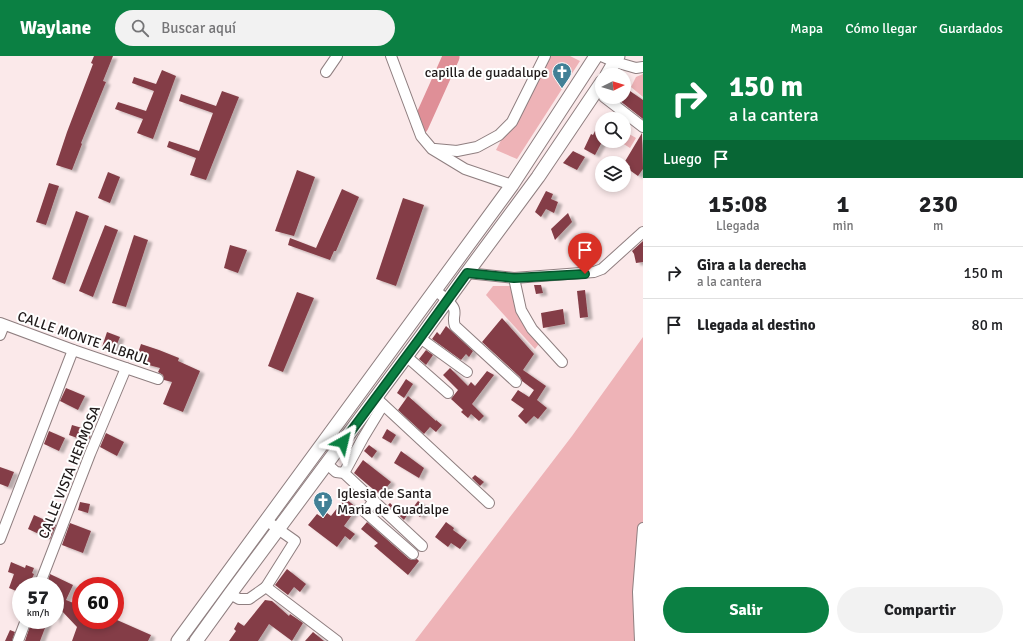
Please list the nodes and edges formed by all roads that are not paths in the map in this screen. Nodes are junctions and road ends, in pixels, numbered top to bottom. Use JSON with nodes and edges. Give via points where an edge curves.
{"nodes":[{"id":1,"x":337,"y":56,"type":"edge"},
{"id":2,"x":391,"y":56,"type":"edge"},
{"id":3,"x":545,"y":56,"type":"edge"},
{"id":4,"x":596,"y":56,"type":"edge"},
{"id":5,"x":602,"y":56,"type":"edge"},
{"id":6,"x":616,"y":59,"type":"edge"},
{"id":7,"x":643,"y":67,"type":"edge"},
{"id":8,"x":611,"y":68,"type":"edge"},
{"id":9,"x":326,"y":72,"type":"dead end"},
{"id":10,"x":595,"y":100,"type":"edge"},
{"id":11,"x":615,"y":104,"type":"edge"},
{"id":12,"x":643,"y":127,"type":"edge"},
{"id":13,"x":432,"y":149,"type":"junction"},
{"id":14,"x":512,"y":185,"type":"junction"},
{"id":15,"x":643,"y":232,"type":"edge"},
{"id":16,"x":467,"y":273,"type":"junction"},
{"id":17,"x":514,"y":278,"type":"junction"},
{"id":18,"x":435,"y":290,"type":"junction"},
{"id":19,"x":447,"y":300,"type":"junction"},
{"id":20,"x":2,"y":324,"type":"edge"},
{"id":21,"x":0,"y":335,"type":"edge"},
{"id":22,"x":420,"y":338,"type":"junction"},
{"id":23,"x":73,"y":350,"type":"junction"},
{"id":24,"x":406,"y":356,"type":"junction"},
{"id":25,"x":562,"y":362,"type":"dead end"},
{"id":26,"x":126,"y":368,"type":"junction"},
{"id":27,"x":467,"y":372,"type":"dead end"},
{"id":28,"x":158,"y":379,"type":"dead end"},
{"id":29,"x":516,"y":382,"type":"dead end"},
{"id":30,"x":448,"y":393,"type":"dead end"},
{"id":31,"x":380,"y":401,"type":"junction"},
{"id":32,"x":326,"y":464,"type":"junction"},
{"id":33,"x":344,"y":473,"type":"junction"},
{"id":34,"x":374,"y":501,"type":"junction"},
{"id":35,"x":489,"y":502,"type":"dead end"},
{"id":36,"x":266,"y":520,"type":"junction"},
{"id":37,"x":643,"y":528,"type":"edge"},
{"id":38,"x":278,"y":530,"type":"junction"},
{"id":39,"x":0,"y":539,"type":"edge"},
{"id":40,"x":422,"y":546,"type":"dead end"},
{"id":41,"x":413,"y":554,"type":"dead end"},
{"id":42,"x":42,"y":577,"type":"edge"},
{"id":43,"x":266,"y":587,"type":"junction"},
{"id":44,"x":230,"y":594,"type":"junction"},
{"id":45,"x":23,"y":629,"type":"edge"},
{"id":46,"x":18,"y":641,"type":"edge"},
{"id":47,"x":178,"y":641,"type":"edge"},
{"id":48,"x":196,"y":641,"type":"edge"},
{"id":49,"x":338,"y":641,"type":"edge"},
{"id":50,"x":640,"y":641,"type":"edge"}],
"edges":[{"from":1,"to":9,"type":"street"},
{"from":2,"to":13,"type":"street","via":[[420,136]]},
{"from":3,"to":13,"type":"street","via":[[512,122],[499,135],[477,147],[457,151]]},
{"from":4,"to":14,"type":"main road"},
{"from":5,"to":6,"type":"street"},
{"from":6,"to":7,"type":"street","via":[[636,68]]},
{"from":6,"to":8,"type":"main road"},
{"from":10,"to":16,"type":"main road"},
{"from":11,"to":12,"type":"street"},
{"from":13,"to":14,"type":"street","via":[[465,169]]},
{"from":14,"to":18,"type":"main road"},
{"from":15,"to":17,"type":"street","via":[[602,269],[594,272]]},
{"from":16,"to":17,"type":"street"},
{"from":16,"to":19,"type":"main road"},
{"from":17,"to":25,"type":"street","via":[[521,310],[532,329]]},
{"from":18,"to":19,"type":"street"},
{"from":18,"to":36,"type":"main road"},
{"from":19,"to":22,"type":"main road"},
{"from":19,"to":29,"type":"street","via":[[455,311],[455,326]]},
{"from":20,"to":21,"type":"street"},
{"from":20,"to":23,"type":"street","name":"CALLE MONTE ALBRUL"},
{"from":22,"to":24,"type":"main road"},
{"from":22,"to":27,"type":"street"},
{"from":23,"to":26,"type":"street","name":"CALLE MONTE ALBRUL"},
{"from":23,"to":39,"type":"street"},
{"from":24,"to":30,"type":"street"},
{"from":24,"to":31,"type":"main road"},
{"from":26,"to":28,"type":"street","name":"CALLE MONTE ALBRUL"},
{"from":26,"to":42,"type":"street","name":"CALLE VISTA HERMOSA"},
{"from":31,"to":32,"type":"main road"},
{"from":31,"to":33,"type":"street"},
{"from":31,"to":35,"type":"street"},
{"from":32,"to":33,"type":"street","via":[[336,472]]},
{"from":32,"to":38,"type":"main road"},
{"from":33,"to":34,"type":"street"},
{"from":34,"to":40,"type":"street"},
{"from":34,"to":41,"type":"street","via":[[365,512]]},
{"from":36,"to":38,"type":"street"},
{"from":36,"to":47,"type":"main road"},
{"from":37,"to":50,"type":"street","via":[[638,592]]},
{"from":38,"to":43,"type":"street","via":[[295,541]]},
{"from":38,"to":44,"type":"main road"},
{"from":43,"to":44,"type":"street","via":[[249,599],[239,599]]},
{"from":43,"to":49,"type":"street"},
{"from":44,"to":48,"type":"main road"},
{"from":45,"to":46,"type":"street"}]}
